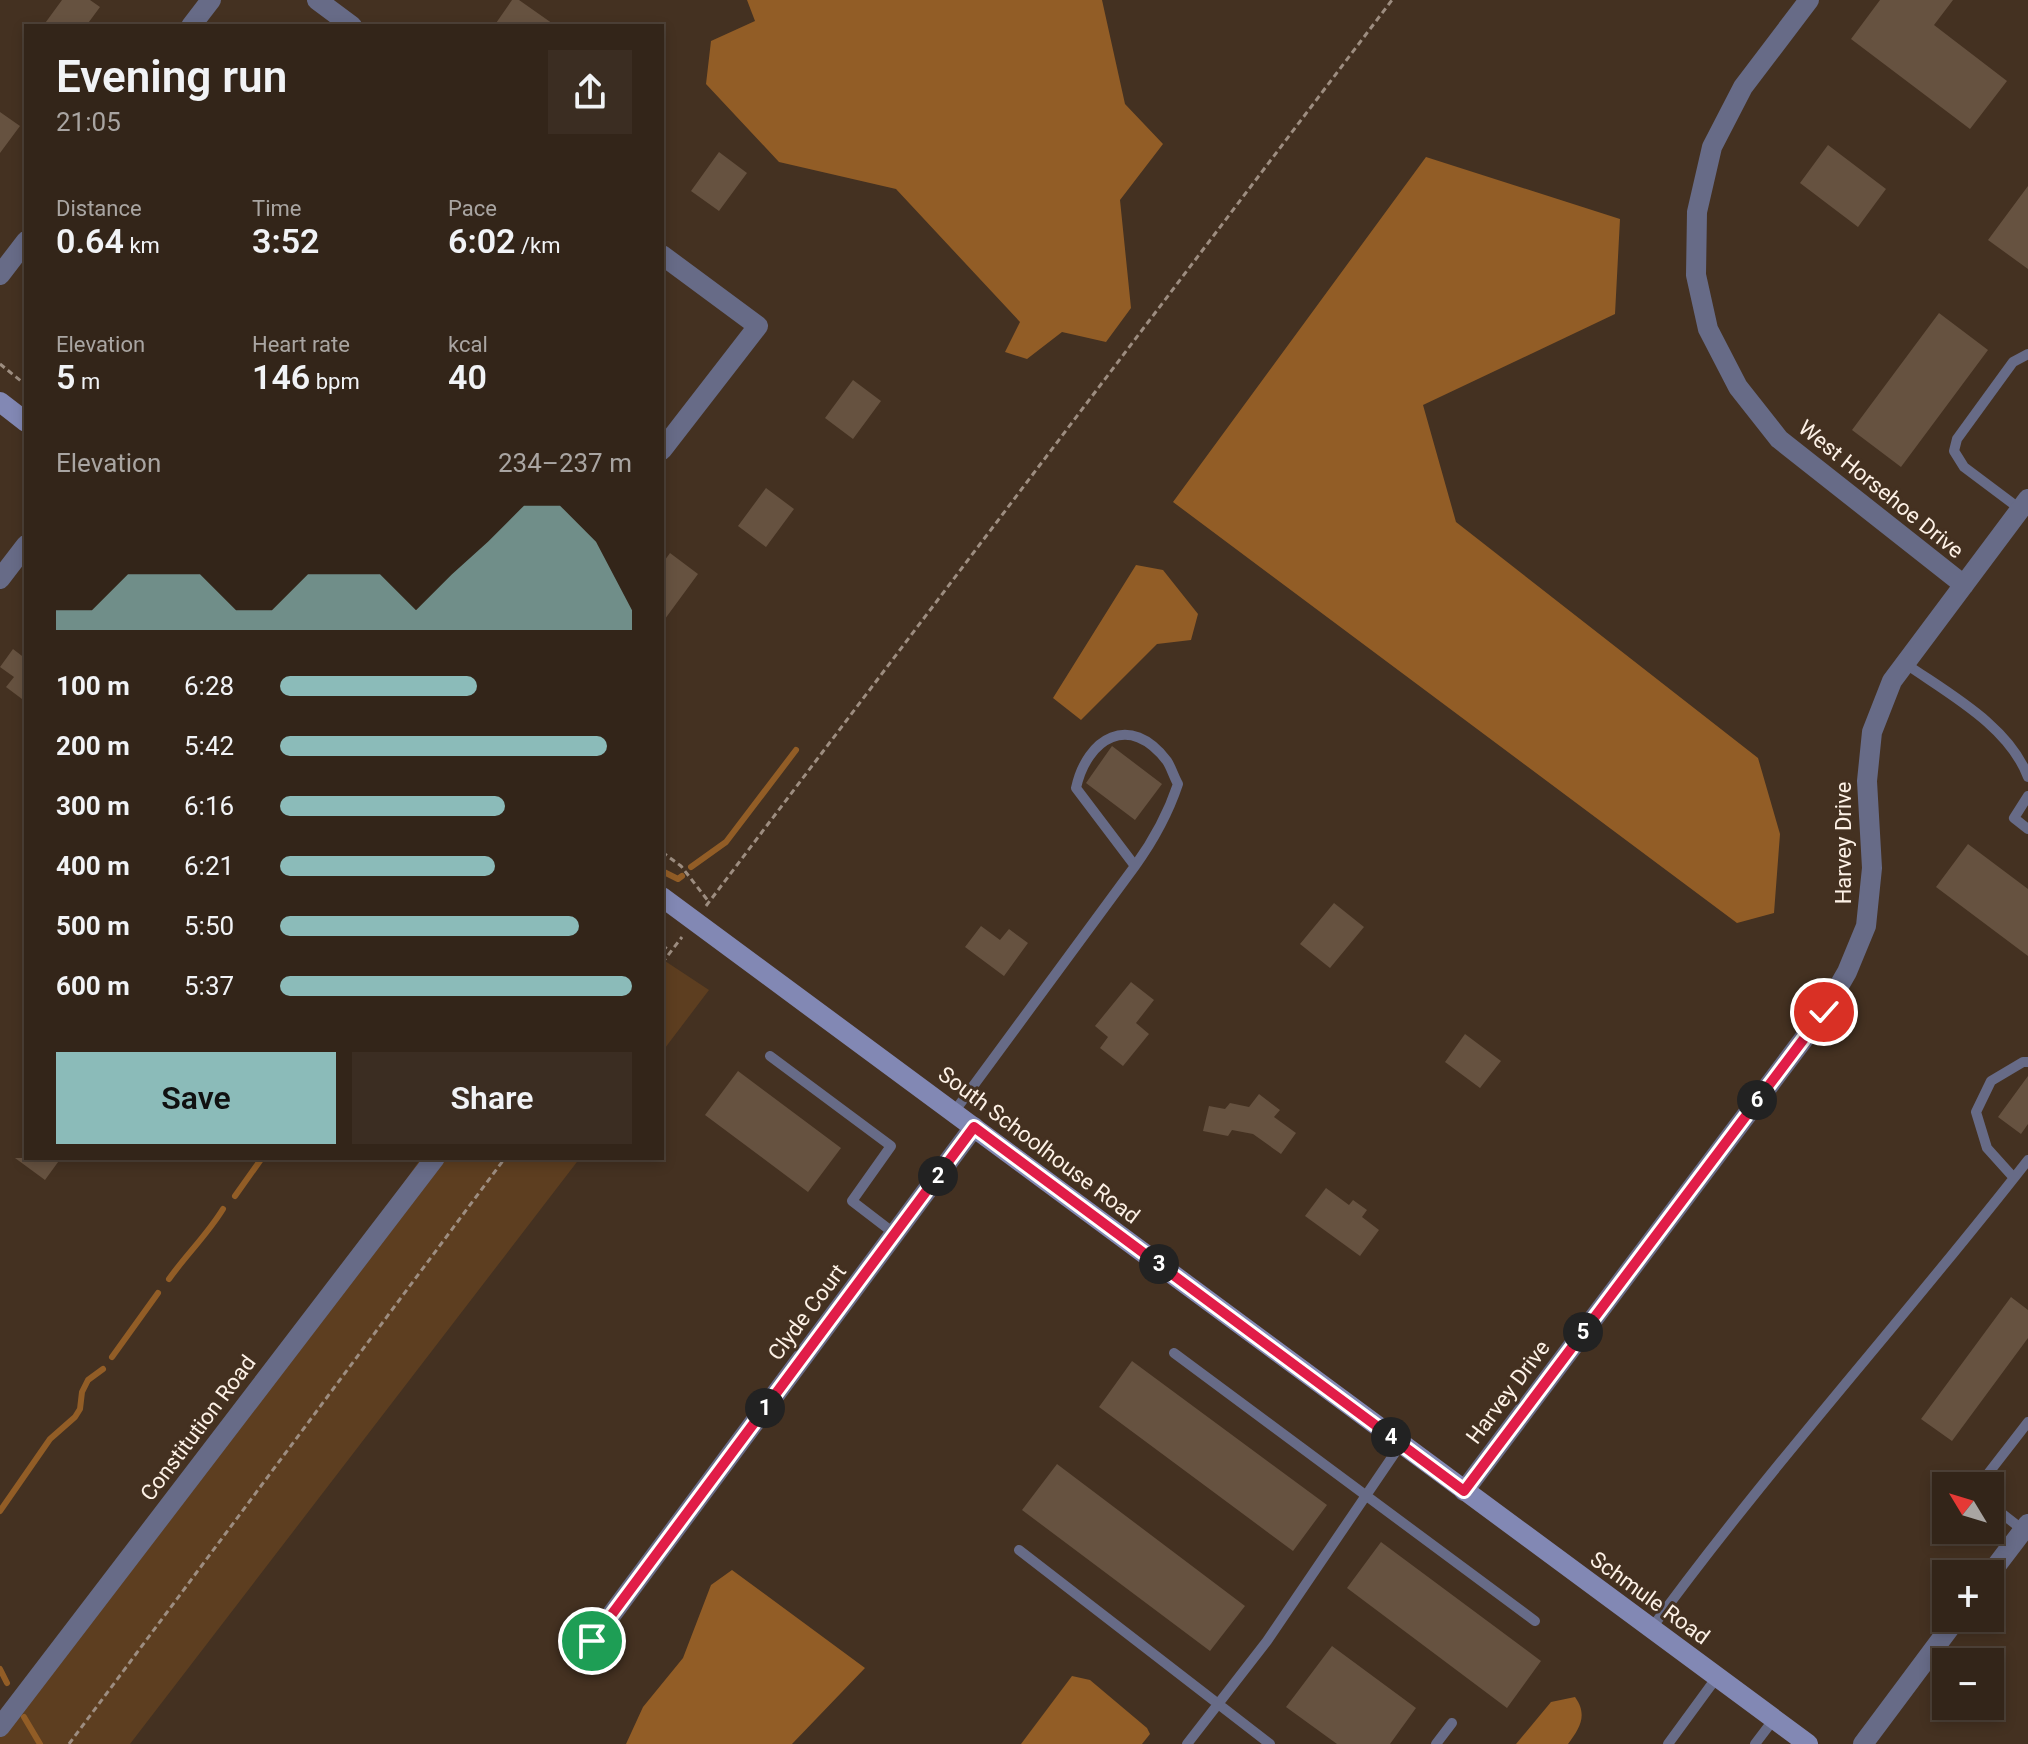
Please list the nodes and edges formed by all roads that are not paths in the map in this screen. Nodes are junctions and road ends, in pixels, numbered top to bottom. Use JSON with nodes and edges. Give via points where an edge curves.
{"nodes":[{"id":1,"x":211,"y":0,"type":"edge"},
{"id":2,"x":317,"y":0,"type":"edge"},
{"id":3,"x":1809,"y":0,"type":"edge"},
{"id":4,"x":193,"y":24,"type":"edge"},
{"id":5,"x":349,"y":24,"type":"edge"},
{"id":6,"x":24,"y":244,"type":"edge"},
{"id":7,"x":664,"y":256,"type":"edge"},
{"id":8,"x":0,"y":275,"type":"edge"},
{"id":9,"x":2028,"y":354,"type":"edge"},
{"id":10,"x":0,"y":402,"type":"edge"},
{"id":11,"x":24,"y":420,"type":"edge"},
{"id":12,"x":664,"y":447,"type":"edge"},
{"id":13,"x":2024,"y":504,"type":"edge"},
{"id":14,"x":24,"y":548,"type":"edge"},
{"id":15,"x":0,"y":579,"type":"edge"},
{"id":16,"x":1964,"y":585,"type":"junction"},
{"id":17,"x":1906,"y":664,"type":"junction"},
{"id":18,"x":2028,"y":777,"type":"edge"},
{"id":19,"x":2028,"y":796,"type":"edge"},
{"id":20,"x":2028,"y":829,"type":"edge"},
{"id":21,"x":1135,"y":866,"type":"junction"},
{"id":22,"x":664,"y":898,"type":"edge"},
{"id":23,"x":770,"y":1056,"type":"dead end"},
{"id":24,"x":2028,"y":1062,"type":"edge"},
{"id":25,"x":954,"y":1112,"type":"junction"},
{"id":26,"x":974,"y":1127,"type":"junction"},
{"id":27,"x":433,"y":1160,"type":"edge"},
{"id":28,"x":2028,"y":1160,"type":"edge"},
{"id":29,"x":2014,"y":1178,"type":"junction"},
{"id":30,"x":895,"y":1234,"type":"junction"},
{"id":31,"x":1174,"y":1353,"type":"dead end"},
{"id":32,"x":2028,"y":1422,"type":"edge"},
{"id":33,"x":1401,"y":1444,"type":"junction"},
{"id":34,"x":1989,"y":1472,"type":"edge"},
{"id":35,"x":1464,"y":1491,"type":"junction"},
{"id":36,"x":1366,"y":1494,"type":"junction"},
{"id":37,"x":2004,"y":1514,"type":"edge"},
{"id":38,"x":2026,"y":1527,"type":"edge"},
{"id":39,"x":1019,"y":1550,"type":"dead end"},
{"id":40,"x":2001,"y":1560,"type":"edge"},
{"id":41,"x":1535,"y":1621,"type":"dead end"},
{"id":42,"x":1651,"y":1629,"type":"junction"},
{"id":43,"x":1947,"y":1632,"type":"edge"},
{"id":44,"x":592,"y":1641,"type":"dead end"},
{"id":45,"x":1717,"y":1677,"type":"junction"},
{"id":46,"x":1219,"y":1704,"type":"junction"},
{"id":47,"x":1774,"y":1719,"type":"junction"},
{"id":48,"x":1452,"y":1723,"type":"dead end"},
{"id":49,"x":0,"y":1727,"type":"edge"},
{"id":50,"x":1187,"y":1744,"type":"edge"},
{"id":51,"x":1270,"y":1744,"type":"edge"},
{"id":52,"x":1436,"y":1744,"type":"edge"},
{"id":53,"x":1668,"y":1744,"type":"edge"},
{"id":54,"x":1755,"y":1744,"type":"edge"},
{"id":55,"x":1808,"y":1744,"type":"edge"},
{"id":56,"x":1863,"y":1744,"type":"edge"}],
"edges":[{"from":1,"to":4,"type":"street"},
{"from":2,"to":5,"type":"street"},
{"from":3,"to":16,"type":"street","name":"West Horsehoe Drive","via":[[1743,87],[1712,147],[1697,212],[1696,275],[1708,329],[1738,387],[1779,439]]},
{"from":6,"to":8,"type":"street"},
{"from":7,"to":12,"type":"street","via":[[758,326]]},
{"from":9,"to":13,"type":"lane","via":[[2013,362],[1957,439],[1954,451],[1964,467]]},
{"from":10,"to":11,"type":"street"},
{"from":13,"to":16,"type":"street","name":"Harvey Drive"},
{"from":14,"to":15,"type":"street"},
{"from":16,"to":17,"type":"street","name":"Harvey Drive"},
{"from":17,"to":18,"type":"lane","via":[[1981,715],[2022,762]]},
{"from":17,"to":35,"type":"street","name":"Harvey Drive","via":[[1892,681],[1872,732],[1867,781],[1872,868],[1866,926],[1847,972],[1824,1012]]},
{"from":19,"to":20,"type":"lane","via":[[2014,818]]},
{"from":21,"to":21,"type":"lane","via":[[1178,784],[1167,761],[1147,743],[1124,734],[1106,738],[1097,747],[1081,765],[1076,788]]},
{"from":21,"to":25,"type":"lane"},
{"from":22,"to":25,"type":"street","name":"South Schoolhouse Road"},
{"from":23,"to":30,"type":"lane","via":[[891,1146],[852,1201]]},
{"from":24,"to":29,"type":"lane","via":[[1991,1081],[1976,1112],[1987,1148]]},
{"from":25,"to":26,"type":"street","name":"South Schoolhouse Road"},
{"from":26,"to":30,"type":"street","name":"Clyde Court"},
{"from":26,"to":33,"type":"street","name":"South Schoolhouse Road"},
{"from":27,"to":49,"type":"street","name":"Constitution Road"},
{"from":28,"to":29,"type":"lane"},
{"from":29,"to":42,"type":"lane"},
{"from":30,"to":44,"type":"street","name":"Clyde Court"},
{"from":31,"to":36,"type":"lane"},
{"from":32,"to":34,"type":"lane"},
{"from":33,"to":35,"type":"street","name":"South Schoolhouse Road"},
{"from":33,"to":36,"type":"lane"},
{"from":35,"to":42,"type":"street","name":"Schmule Road"},
{"from":36,"to":41,"type":"lane"},
{"from":36,"to":46,"type":"lane"},
{"from":37,"to":38,"type":"lane"},
{"from":38,"to":40,"type":"street"},
{"from":39,"to":46,"type":"lane"},
{"from":42,"to":45,"type":"street","name":"Schmule Road"},
{"from":43,"to":56,"type":"street"},
{"from":45,"to":47,"type":"street","name":"Schmule Road"},
{"from":45,"to":53,"type":"lane"},
{"from":46,"to":50,"type":"lane"},
{"from":46,"to":51,"type":"lane"},
{"from":47,"to":54,"type":"lane"},
{"from":47,"to":55,"type":"street","name":"Schmule Road"},
{"from":48,"to":52,"type":"lane"}]}
